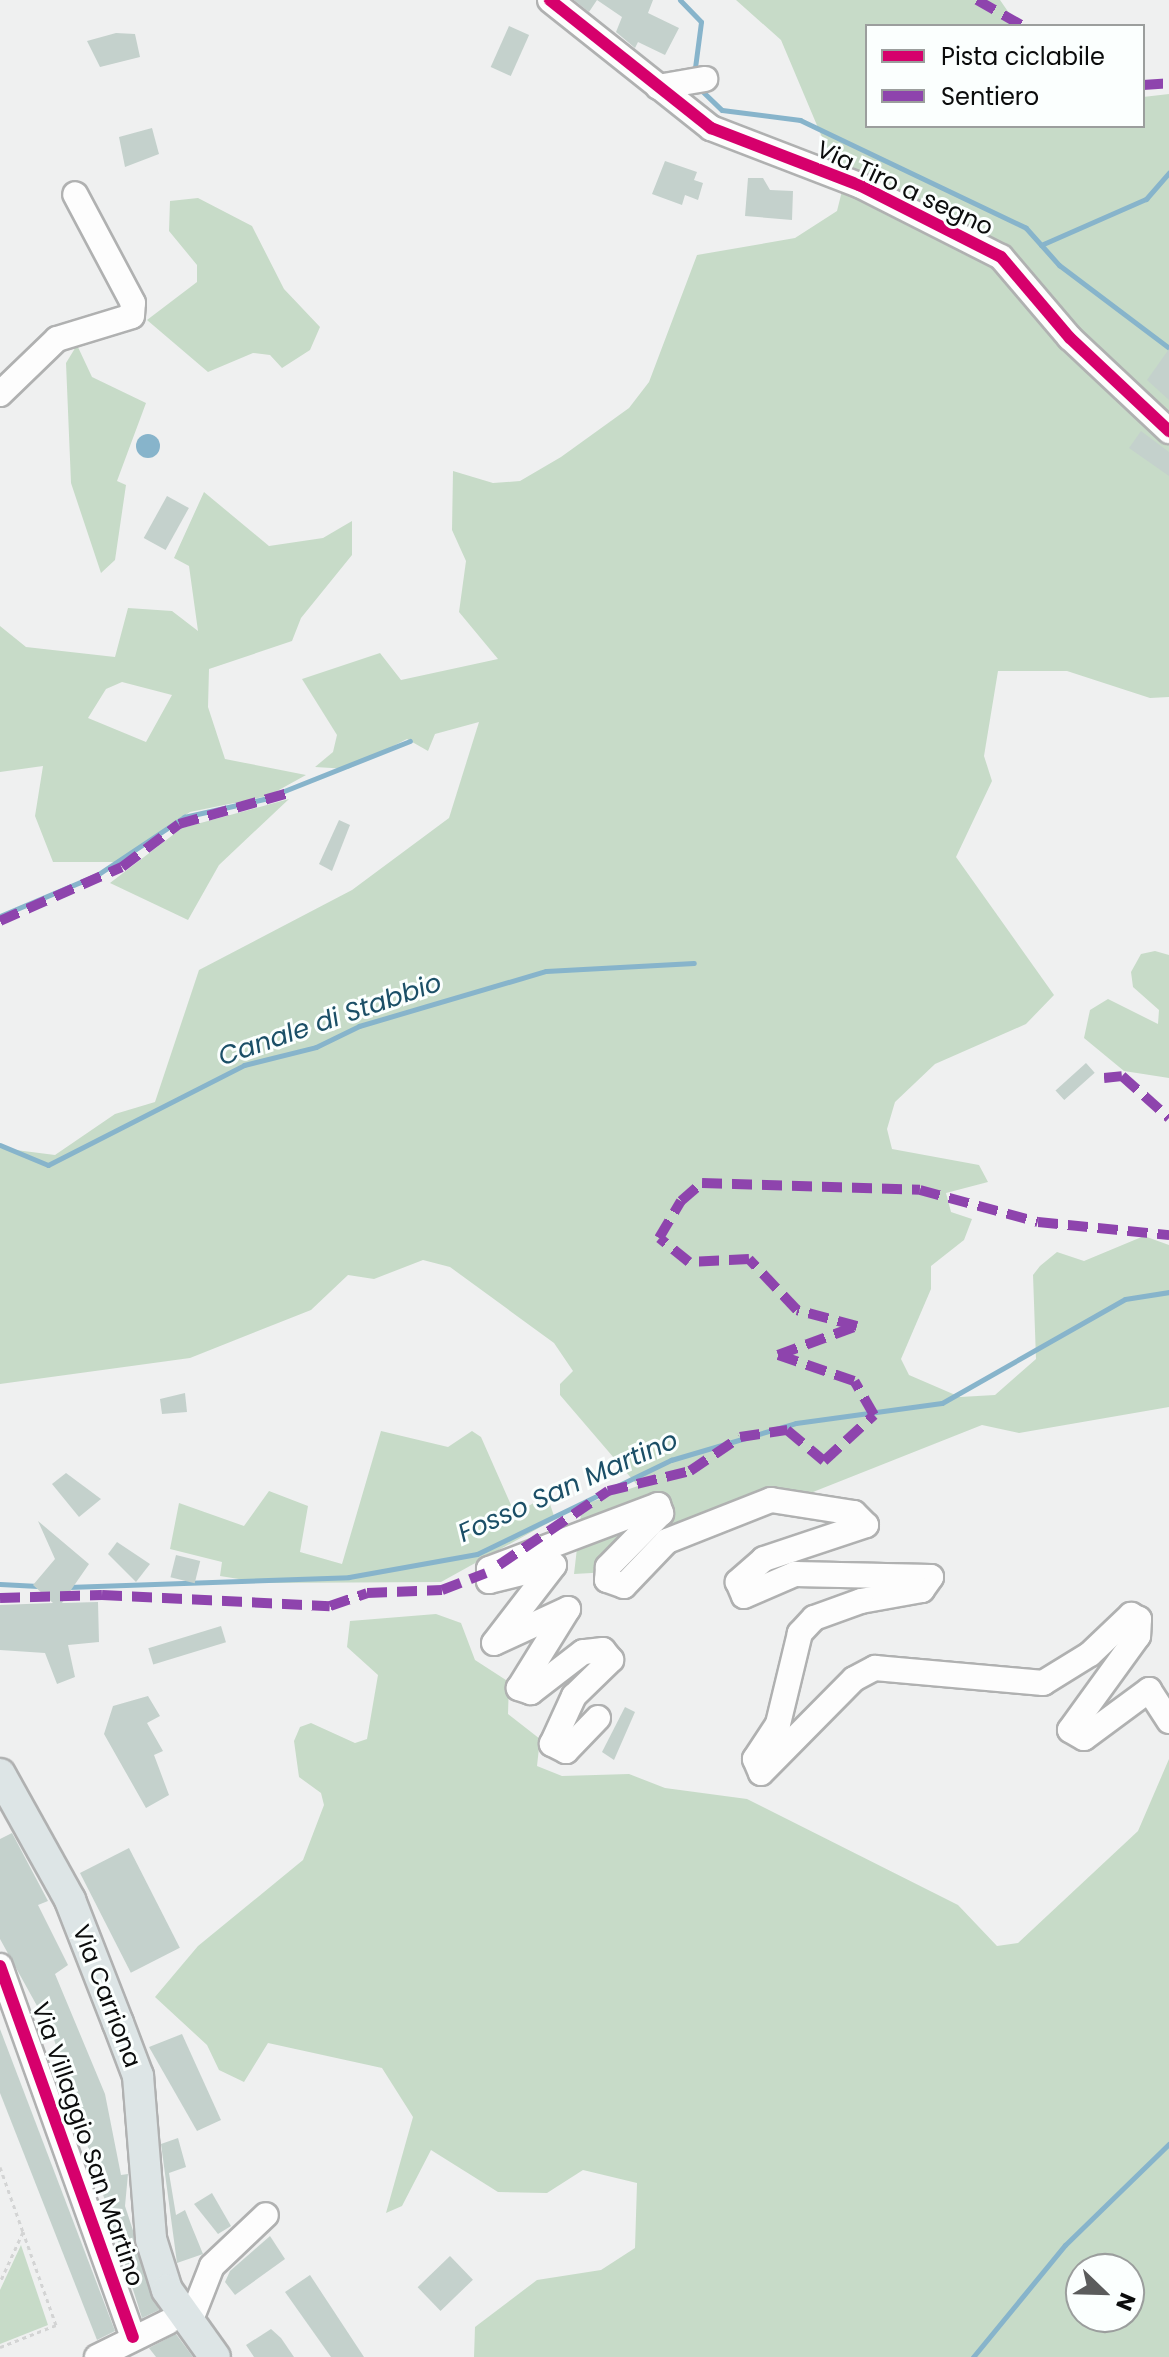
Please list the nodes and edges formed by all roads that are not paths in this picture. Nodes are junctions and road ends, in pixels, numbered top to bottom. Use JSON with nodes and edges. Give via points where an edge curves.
{"nodes":[{"id":1,"x":550,"y":0,"type":"edge"},
{"id":2,"x":705,"y":79,"type":"dead end"},
{"id":3,"x":668,"y":83,"type":"junction"},
{"id":4,"x":75,"y":194,"type":"dead end"},
{"id":5,"x":0,"y":394,"type":"edge"},
{"id":6,"x":1169,"y":431,"type":"edge"},
{"id":7,"x":598,"y":1718,"type":"dead end"},
{"id":8,"x":1169,"y":1721,"type":"edge"},
{"id":9,"x":0,"y":1774,"type":"edge"},
{"id":10,"x":0,"y":1966,"type":"edge"},
{"id":11,"x":266,"y":2215,"type":"dead end"},
{"id":12,"x":179,"y":2322,"type":"junction"},
{"id":13,"x":133,"y":2337,"type":"junction"},
{"id":14,"x":97,"y":2357,"type":"edge"},
{"id":15,"x":215,"y":2357,"type":"edge"}],
"edges":[{"from":1,"to":3,"type":"street","name":"Via Tiro a segno"},
{"from":2,"to":3,"type":"street"},
{"from":3,"to":6,"type":"street","name":"Via Tiro a segno","via":[[711,128],[859,185],[1001,257],[1070,338]]},
{"from":4,"to":5,"type":"street","via":[[133,303],[132,316],[57,339]]},
{"from":7,"to":8,"type":"street","via":[[566,1751],[552,1744],[574,1696],[611,1660],[603,1650],[583,1652],[531,1692],[519,1688],[568,1609],[494,1643],[554,1565],[497,1581],[489,1581],[489,1569],[658,1505],[661,1513],[608,1567],[607,1580],[624,1586],[667,1541],[771,1500],[854,1513],[866,1525],[764,1559],[738,1582],[744,1596],[795,1574],[931,1577],[922,1590],[814,1618],[800,1633],[778,1724],[755,1759],[761,1773],[854,1679],[875,1668],[1043,1683],[1090,1654],[1131,1615],[1139,1619],[1138,1636],[1070,1730],[1084,1738],[1149,1690]]},
{"from":9,"to":12,"type":"main road","name":"Via Carriona","via":[[70,1900],[138,2076],[151,2239]]},
{"from":10,"to":13,"type":"street","name":"Via Villaggio San Martino"},
{"from":11,"to":12,"type":"street","via":[[212,2266]]},
{"from":12,"to":13,"type":"street"},
{"from":12,"to":15,"type":"main road","name":"Via Carriona"},
{"from":13,"to":14,"type":"street"}]}
